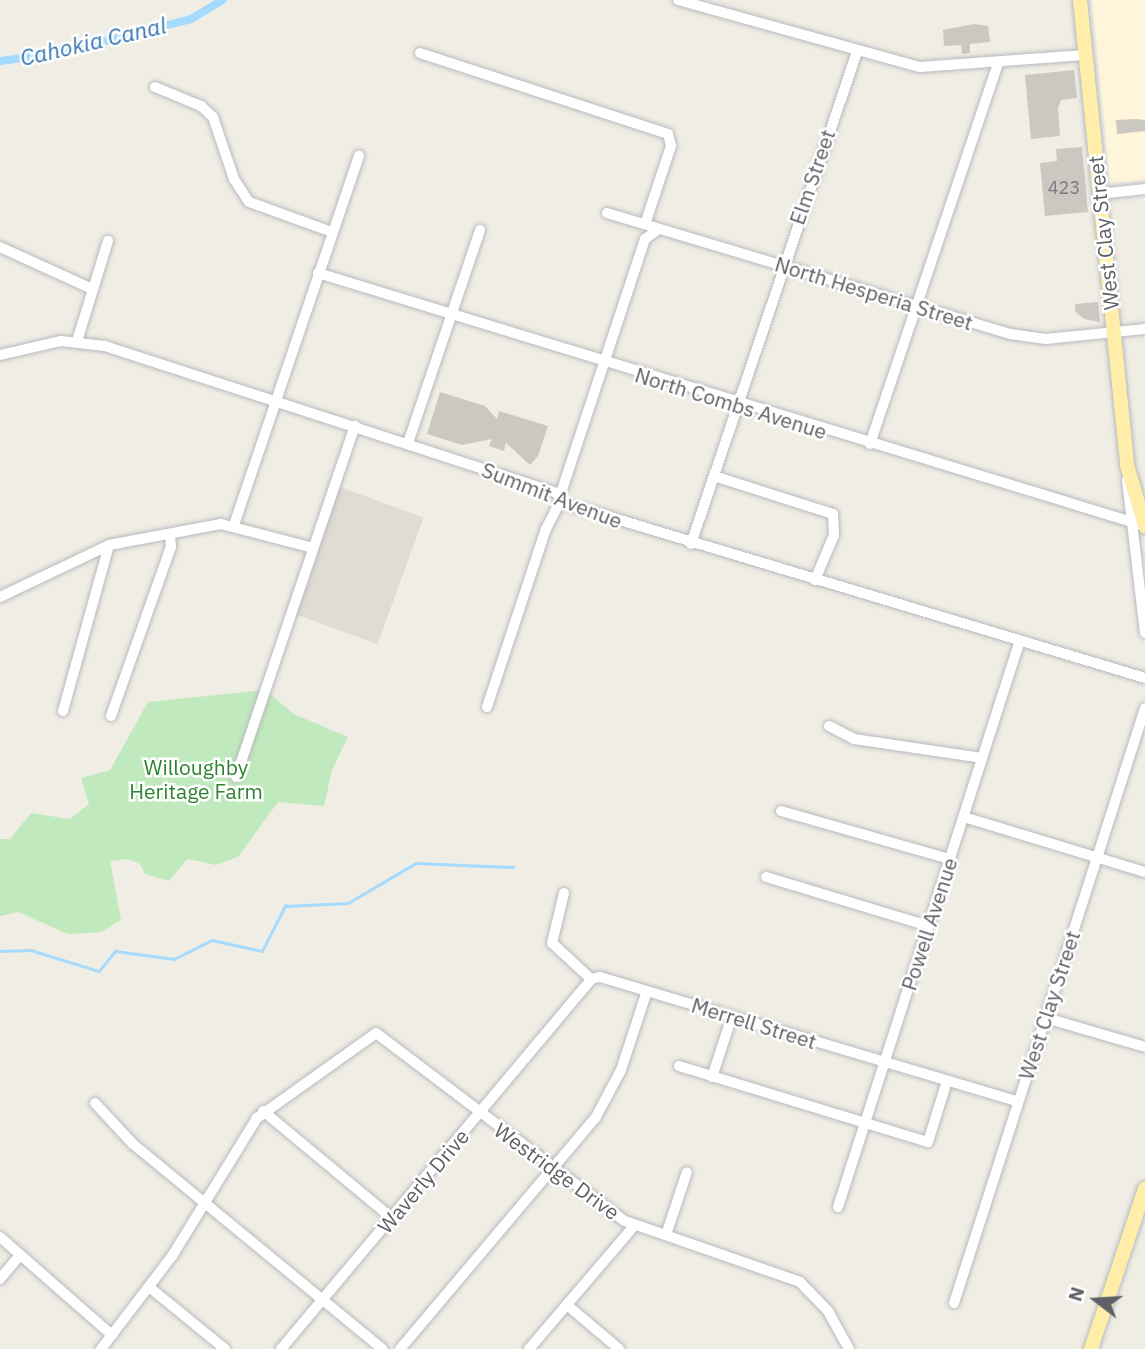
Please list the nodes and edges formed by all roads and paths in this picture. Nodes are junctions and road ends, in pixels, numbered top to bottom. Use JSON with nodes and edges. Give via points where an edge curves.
{"nodes":[{"id":1,"x":678,"y":0,"type":"edge"},
{"id":2,"x":1080,"y":0,"type":"edge"},
{"id":3,"x":857,"y":52,"type":"junction"},
{"id":4,"x":420,"y":53,"type":"dead end"},
{"id":5,"x":1085,"y":55,"type":"junction"},
{"id":6,"x":998,"y":63,"type":"junction"},
{"id":7,"x":155,"y":87,"type":"dead end"},
{"id":8,"x":359,"y":156,"type":"dead end"},
{"id":9,"x":1145,"y":189,"type":"edge"},
{"id":10,"x":1099,"y":194,"type":"junction"},
{"id":11,"x":607,"y":213,"type":"dead end"},
{"id":12,"x":645,"y":224,"type":"junction"},
{"id":13,"x":659,"y":229,"type":"junction"},
{"id":14,"x":480,"y":230,"type":"dead end"},
{"id":15,"x":332,"y":232,"type":"junction"},
{"id":16,"x":108,"y":241,"type":"dead end"},
{"id":17,"x":0,"y":247,"type":"edge"},
{"id":18,"x":782,"y":266,"type":"junction"},
{"id":19,"x":318,"y":273,"type":"junction"},
{"id":20,"x":92,"y":289,"type":"junction"},
{"id":21,"x":915,"y":306,"type":"junction"},
{"id":22,"x":452,"y":315,"type":"junction"},
{"id":23,"x":1145,"y":329,"type":"edge"},
{"id":24,"x":1113,"y":332,"type":"junction"},
{"id":25,"x":77,"y":341,"type":"junction"},
{"id":26,"x":0,"y":355,"type":"edge"},
{"id":27,"x":603,"y":364,"type":"junction"},
{"id":28,"x":275,"y":400,"type":"junction"},
{"id":29,"x":737,"y":404,"type":"junction"},
{"id":30,"x":355,"y":426,"type":"junction"},
{"id":31,"x":408,"y":443,"type":"junction"},
{"id":32,"x":870,"y":444,"type":"junction"},
{"id":33,"x":714,"y":476,"type":"junction"},
{"id":34,"x":559,"y":497,"type":"junction"},
{"id":35,"x":234,"y":524,"type":"junction"},
{"id":36,"x":1140,"y":525,"type":"edge"},
{"id":37,"x":170,"y":535,"type":"junction"},
{"id":38,"x":691,"y":544,"type":"junction"},
{"id":39,"x":109,"y":545,"type":"junction"},
{"id":40,"x":313,"y":548,"type":"junction"},
{"id":41,"x":816,"y":580,"type":"junction"},
{"id":42,"x":0,"y":597,"type":"edge"},
{"id":43,"x":1145,"y":633,"type":"edge"},
{"id":44,"x":1020,"y":640,"type":"junction"},
{"id":45,"x":1145,"y":678,"type":"edge"},
{"id":46,"x":487,"y":707,"type":"dead end"},
{"id":47,"x":1145,"y":708,"type":"edge"},
{"id":48,"x":63,"y":711,"type":"dead end"},
{"id":49,"x":111,"y":716,"type":"dead end"},
{"id":50,"x":829,"y":726,"type":"dead end"},
{"id":51,"x":982,"y":758,"type":"junction"},
{"id":52,"x":236,"y":777,"type":"dead end"},
{"id":53,"x":781,"y":811,"type":"dead end"},
{"id":54,"x":964,"y":817,"type":"junction"},
{"id":55,"x":1097,"y":858,"type":"junction"},
{"id":56,"x":950,"y":859,"type":"junction"},
{"id":57,"x":1145,"y":872,"type":"edge"},
{"id":58,"x":766,"y":877,"type":"dead end"},
{"id":59,"x":564,"y":893,"type":"dead end"},
{"id":60,"x":928,"y":926,"type":"junction"},
{"id":61,"x":591,"y":979,"type":"junction"},
{"id":62,"x":647,"y":991,"type":"junction"},
{"id":63,"x":732,"y":1016,"type":"junction"},
{"id":64,"x":1046,"y":1018,"type":"junction"},
{"id":65,"x":1145,"y":1047,"type":"edge"},
{"id":66,"x":884,"y":1062,"type":"junction"},
{"id":67,"x":679,"y":1066,"type":"dead end"},
{"id":68,"x":712,"y":1077,"type":"junction"},
{"id":69,"x":947,"y":1081,"type":"junction"},
{"id":70,"x":1018,"y":1102,"type":"junction"},
{"id":71,"x":95,"y":1103,"type":"dead end"},
{"id":72,"x":262,"y":1111,"type":"junction"},
{"id":73,"x":480,"y":1114,"type":"junction"},
{"id":74,"x":865,"y":1123,"type":"junction"},
{"id":75,"x":553,"y":1168,"type":"junction"},
{"id":76,"x":687,"y":1172,"type":"dead end"},
{"id":77,"x":1145,"y":1189,"type":"edge"},
{"id":78,"x":204,"y":1202,"type":"junction"},
{"id":79,"x":838,"y":1207,"type":"dead end"},
{"id":80,"x":392,"y":1218,"type":"junction"},
{"id":81,"x":634,"y":1226,"type":"junction"},
{"id":82,"x":666,"y":1236,"type":"junction"},
{"id":83,"x":0,"y":1237,"type":"edge"},
{"id":84,"x":19,"y":1256,"type":"junction"},
{"id":85,"x":0,"y":1279,"type":"edge"},
{"id":86,"x":149,"y":1287,"type":"junction"},
{"id":87,"x":323,"y":1300,"type":"junction"},
{"id":88,"x":954,"y":1303,"type":"dead end"},
{"id":89,"x":567,"y":1305,"type":"junction"},
{"id":90,"x":112,"y":1335,"type":"junction"},
{"id":91,"x":101,"y":1349,"type":"edge"},
{"id":92,"x":225,"y":1349,"type":"edge"},
{"id":93,"x":281,"y":1349,"type":"edge"},
{"id":94,"x":383,"y":1349,"type":"edge"},
{"id":95,"x":400,"y":1349,"type":"edge"},
{"id":96,"x":528,"y":1349,"type":"edge"},
{"id":97,"x":619,"y":1349,"type":"edge"},
{"id":98,"x":849,"y":1349,"type":"edge"},
{"id":99,"x":1091,"y":1349,"type":"edge"}],
"edges":[{"from":1,"to":3,"type":"street"},
{"from":2,"to":5,"type":"main road","name":"West Clay Street"},
{"from":3,"to":6,"type":"street","via":[[920,67]]},
{"from":3,"to":18,"type":"street","name":"Elm Street"},
{"from":4,"to":12,"type":"street","via":[[670,138]]},
{"from":5,"to":6,"type":"street"},
{"from":5,"to":10,"type":"main road","name":"West Clay Street"},
{"from":6,"to":21,"type":"street"},
{"from":7,"to":15,"type":"street","via":[[201,106],[213,117],[234,179],[249,202]]},
{"from":8,"to":15,"type":"street"},
{"from":9,"to":10,"type":"street"},
{"from":10,"to":24,"type":"main road","name":"West Clay Street"},
{"from":11,"to":12,"type":"street","name":"North Hesperia Street"},
{"from":12,"to":13,"type":"street","name":"North Hesperia Street"},
{"from":13,"to":18,"type":"street","name":"North Hesperia Street"},
{"from":13,"to":27,"type":"street","via":[[645,240]]},
{"from":14,"to":22,"type":"street"},
{"from":15,"to":19,"type":"street"},
{"from":16,"to":20,"type":"street"},
{"from":17,"to":20,"type":"street"},
{"from":18,"to":21,"type":"street","name":"North Hesperia Street"},
{"from":18,"to":29,"type":"street","name":"Elm Street"},
{"from":19,"to":22,"type":"street","name":"North Combs Avenue"},
{"from":19,"to":28,"type":"street"},
{"from":20,"to":25,"type":"street"},
{"from":21,"to":24,"type":"street","name":"North Hesperia Street","via":[[1028,337]]},
{"from":21,"to":32,"type":"street"},
{"from":22,"to":27,"type":"street","name":"North Combs Avenue"},
{"from":22,"to":31,"type":"street"},
{"from":23,"to":24,"type":"street","name":"North Hesperia Street"},
{"from":24,"to":36,"type":"main road","name":"West Clay Street","via":[[1127,465]]},
{"from":25,"to":26,"type":"street","name":"Summit Avenue","via":[[42,343]]},
{"from":25,"to":28,"type":"street","name":"Summit Avenue"},
{"from":27,"to":29,"type":"street","name":"North Combs Avenue"},
{"from":27,"to":34,"type":"street"},
{"from":28,"to":30,"type":"street","name":"Summit Avenue"},
{"from":28,"to":35,"type":"street"},
{"from":29,"to":32,"type":"street","name":"North Combs Avenue"},
{"from":29,"to":33,"type":"street","name":"Elm Street"},
{"from":30,"to":31,"type":"street","name":"Summit Avenue"},
{"from":30,"to":40,"type":"street"},
{"from":31,"to":34,"type":"street","name":"Summit Avenue"},
{"from":32,"to":36,"type":"street","name":"North Combs Avenue"},
{"from":33,"to":38,"type":"street","name":"Elm Street"},
{"from":33,"to":41,"type":"street","via":[[832,514],[834,535]]},
{"from":34,"to":38,"type":"street","name":"Summit Avenue"},
{"from":34,"to":46,"type":"street"},
{"from":35,"to":37,"type":"street"},
{"from":35,"to":40,"type":"street"},
{"from":36,"to":43,"type":"street","name":"West Clay Street"},
{"from":37,"to":39,"type":"street"},
{"from":37,"to":49,"type":"street","via":[[171,547]]},
{"from":38,"to":41,"type":"street","name":"Summit Avenue"},
{"from":39,"to":42,"type":"street"},
{"from":39,"to":48,"type":"street"},
{"from":40,"to":52,"type":"street"},
{"from":41,"to":44,"type":"street","name":"Summit Avenue"},
{"from":44,"to":45,"type":"street","name":"Summit Avenue"},
{"from":44,"to":51,"type":"street","name":"Powell Avenue"},
{"from":47,"to":55,"type":"street","name":"West Clay Street"},
{"from":50,"to":51,"type":"street","via":[[854,739]]},
{"from":51,"to":54,"type":"street","name":"Powell Avenue"},
{"from":53,"to":56,"type":"street"},
{"from":54,"to":55,"type":"street"},
{"from":54,"to":56,"type":"street","name":"Powell Avenue"},
{"from":55,"to":57,"type":"street"},
{"from":55,"to":64,"type":"street","name":"West Clay Street"},
{"from":56,"to":60,"type":"street","name":"Powell Avenue"},
{"from":58,"to":60,"type":"street"},
{"from":59,"to":61,"type":"street","via":[[552,943]]},
{"from":60,"to":66,"type":"street","name":"Powell Avenue"},
{"from":61,"to":62,"type":"street","name":"Merrell Street"},
{"from":61,"to":73,"type":"street","name":"Waverly Drive"},
{"from":62,"to":63,"type":"street","name":"Merrell Street"},
{"from":62,"to":75,"type":"street","via":[[615,1086]]},
{"from":63,"to":66,"type":"street","name":"Merrell Street"},
{"from":63,"to":68,"type":"street"},
{"from":64,"to":65,"type":"street"},
{"from":64,"to":70,"type":"street","name":"West Clay Street"},
{"from":66,"to":69,"type":"street","name":"Merrell Street"},
{"from":66,"to":74,"type":"street","name":"Powell Avenue"},
{"from":67,"to":68,"type":"street"},
{"from":68,"to":74,"type":"street"},
{"from":69,"to":70,"type":"street","name":"Merrell Street"},
{"from":69,"to":74,"type":"street","via":[[928,1142]]},
{"from":70,"to":88,"type":"street","name":"West Clay Street"},
{"from":71,"to":78,"type":"street","via":[[133,1144]]},
{"from":72,"to":73,"type":"street","name":"Westridge Drive","via":[[376,1033]]},
{"from":72,"to":78,"type":"street"},
{"from":72,"to":80,"type":"street"},
{"from":73,"to":75,"type":"street","name":"Westridge Drive"},
{"from":73,"to":80,"type":"street","name":"Waverly Drive"},
{"from":74,"to":79,"type":"street","name":"Powell Avenue"},
{"from":75,"to":81,"type":"street","name":"Westridge Drive"},
{"from":75,"to":95,"type":"street"},
{"from":76,"to":82,"type":"street"},
{"from":77,"to":99,"type":"main road"},
{"from":78,"to":86,"type":"street"},
{"from":78,"to":87,"type":"street"},
{"from":80,"to":87,"type":"street","name":"Waverly Drive"},
{"from":81,"to":82,"type":"street","name":"Westridge Drive"},
{"from":81,"to":89,"type":"street"},
{"from":82,"to":98,"type":"street","name":"Westridge Drive","via":[[800,1282],[828,1311]]},
{"from":83,"to":84,"type":"street"},
{"from":84,"to":85,"type":"street"},
{"from":84,"to":90,"type":"street"},
{"from":86,"to":90,"type":"street"},
{"from":86,"to":92,"type":"street"},
{"from":87,"to":93,"type":"street","name":"Waverly Drive"},
{"from":87,"to":94,"type":"street"},
{"from":89,"to":96,"type":"street"},
{"from":89,"to":97,"type":"street"},
{"from":90,"to":91,"type":"street"}]}
